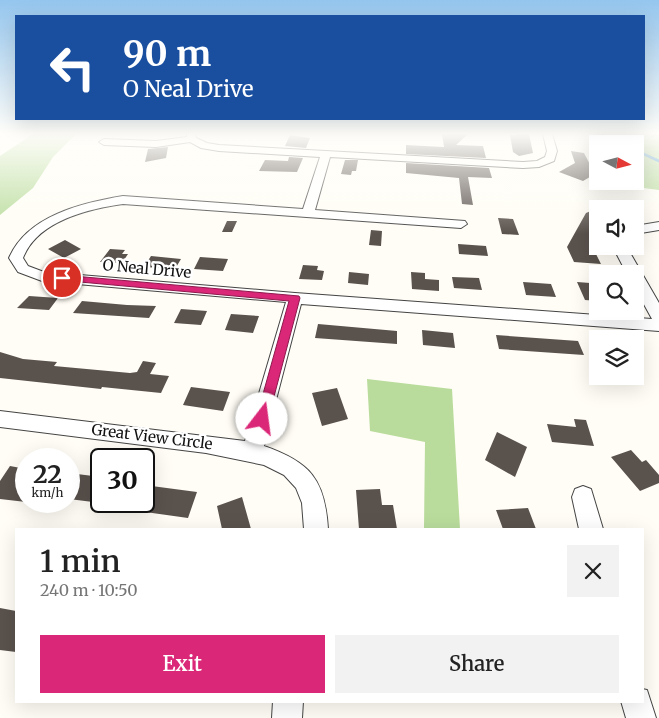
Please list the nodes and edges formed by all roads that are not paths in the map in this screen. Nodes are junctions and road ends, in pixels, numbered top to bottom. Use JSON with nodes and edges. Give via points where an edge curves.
{"nodes":[{"id":1,"x":322,"y":168,"type":"edge"},
{"id":2,"x":308,"y":213,"type":"junction"},
{"id":3,"x":461,"y":224,"type":"dead end"},
{"id":4,"x":659,"y":226,"type":"edge"},
{"id":5,"x":644,"y":228,"type":"edge"},
{"id":6,"x":644,"y":292,"type":"edge"},
{"id":7,"x":295,"y":298,"type":"junction"},
{"id":8,"x":659,"y":317,"type":"edge"},
{"id":9,"x":659,"y":326,"type":"edge"},
{"id":10,"x":0,"y":419,"type":"edge"},
{"id":11,"x":252,"y":454,"type":"junction"},
{"id":12,"x":583,"y":497,"type":"dead end"},
{"id":13,"x":316,"y":528,"type":"edge"},
{"id":14,"x":591,"y":528,"type":"edge"},
{"id":15,"x":288,"y":703,"type":"edge"},
{"id":16,"x":637,"y":703,"type":"edge"},
{"id":17,"x":287,"y":718,"type":"edge"},
{"id":18,"x":641,"y":718,"type":"edge"}],
"edges":[{"from":1,"to":2,"type":"street"},
{"from":2,"to":3,"type":"street","name":"O Neal Drive"},
{"from":2,"to":7,"type":"street","name":"O Neal Drive","via":[[114,201],[82,209],[41,228],[17,251],[18,263],[23,269],[42,276]]},
{"from":4,"to":5,"type":"street"},
{"from":6,"to":8,"type":"street"},
{"from":7,"to":9,"type":"street","name":"O Neal Drive"},
{"from":7,"to":11,"type":"street"},
{"from":10,"to":11,"type":"street","name":"Great View Circle","via":[[225,446]]},
{"from":11,"to":13,"type":"street","name":"Great View Circle","via":[[269,457],[291,467],[302,478],[312,495]]},
{"from":12,"to":14,"type":"street"},
{"from":15,"to":17,"type":"street"},
{"from":16,"to":18,"type":"street"}]}
